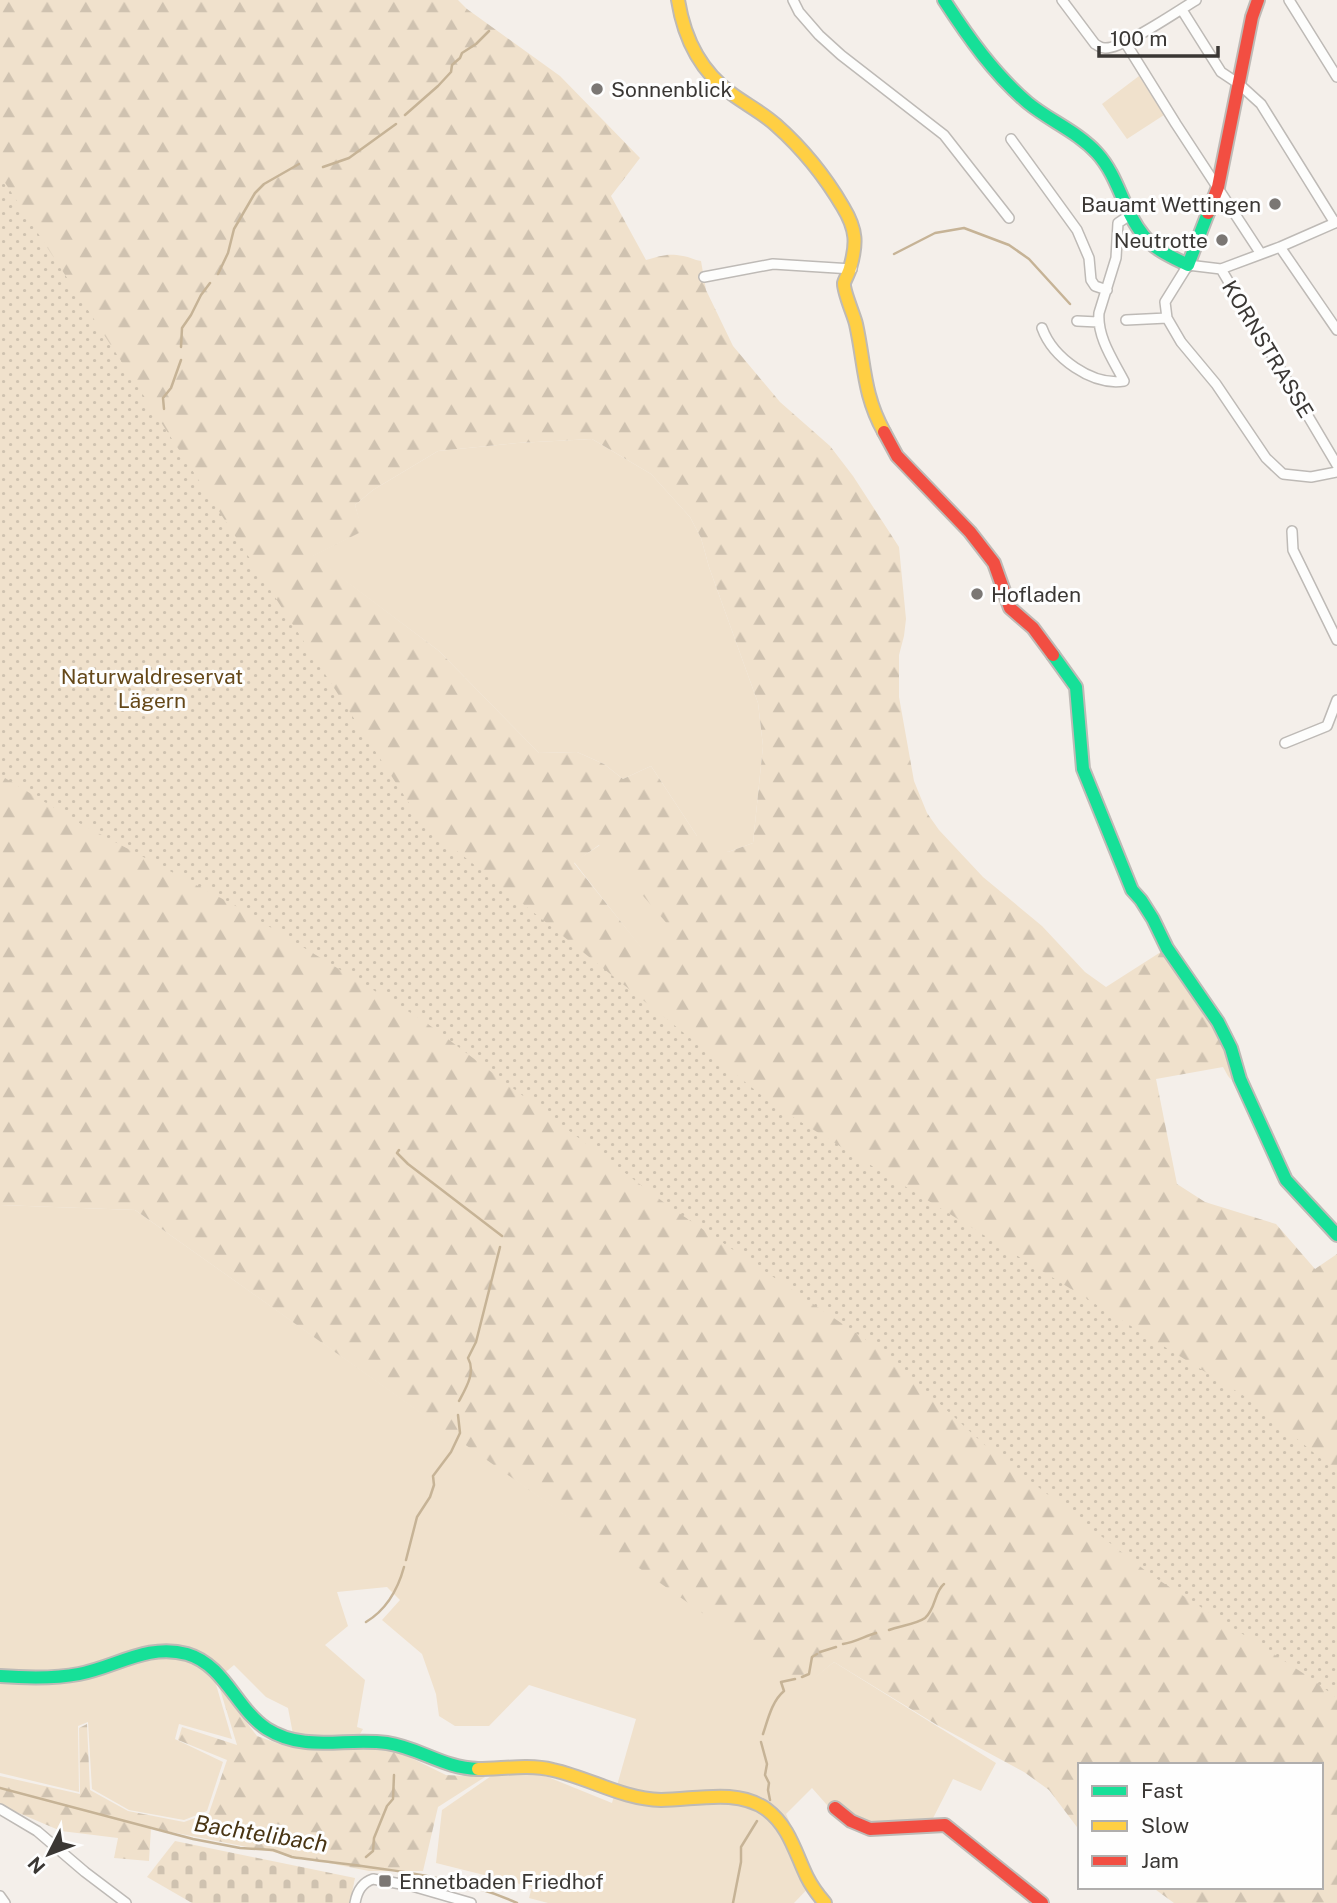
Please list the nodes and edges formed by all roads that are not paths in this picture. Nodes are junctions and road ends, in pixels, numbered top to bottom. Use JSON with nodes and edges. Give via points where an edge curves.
{"nodes":[{"id":1,"x":678,"y":0,"type":"edge"},
{"id":2,"x":793,"y":0,"type":"edge"},
{"id":3,"x":944,"y":0,"type":"edge"},
{"id":4,"x":1062,"y":0,"type":"edge"},
{"id":5,"x":1258,"y":0,"type":"edge"},
{"id":6,"x":1289,"y":0,"type":"edge"},
{"id":7,"x":1188,"y":4,"type":"edge"},
{"id":8,"x":1125,"y":41,"type":"junction"},
{"id":9,"x":1337,"y":77,"type":"edge"},
{"id":10,"x":1239,"y":84,"type":"junction"},
{"id":11,"x":1011,"y":139,"type":"dead end"},
{"id":12,"x":1219,"y":187,"type":"junction"},
{"id":13,"x":1130,"y":215,"type":"junction"},
{"id":14,"x":1009,"y":218,"type":"dead end"},
{"id":15,"x":1336,"y":222,"type":"edge"},
{"id":16,"x":1280,"y":247,"type":"junction"},
{"id":17,"x":1261,"y":254,"type":"junction"},
{"id":18,"x":1188,"y":265,"type":"junction"},
{"id":19,"x":852,"y":269,"type":"junction"},
{"id":20,"x":1221,"y":269,"type":"junction"},
{"id":21,"x":704,"y":277,"type":"dead end"},
{"id":22,"x":1107,"y":290,"type":"junction"},
{"id":23,"x":1167,"y":318,"type":"junction"},
{"id":24,"x":1126,"y":320,"type":"dead end"},
{"id":25,"x":1077,"y":321,"type":"dead end"},
{"id":26,"x":1098,"y":322,"type":"junction"},
{"id":27,"x":1042,"y":328,"type":"dead end"},
{"id":28,"x":1337,"y":330,"type":"edge"},
{"id":29,"x":1337,"y":465,"type":"edge"},
{"id":30,"x":1337,"y":472,"type":"edge"},
{"id":31,"x":1292,"y":531,"type":"dead end"},
{"id":32,"x":1337,"y":640,"type":"edge"},
{"id":33,"x":1337,"y":700,"type":"edge"},
{"id":34,"x":1285,"y":743,"type":"dead end"},
{"id":35,"x":1337,"y":1235,"type":"edge"},
{"id":36,"x":0,"y":1676,"type":"edge"},
{"id":37,"x":835,"y":1808,"type":"dead end"},
{"id":38,"x":0,"y":1809,"type":"edge"},
{"id":39,"x":0,"y":1896,"type":"edge"},
{"id":40,"x":5,"y":1903,"type":"edge"},
{"id":41,"x":126,"y":1903,"type":"edge"},
{"id":42,"x":355,"y":1903,"type":"edge"},
{"id":43,"x":471,"y":1903,"type":"edge"},
{"id":44,"x":825,"y":1903,"type":"edge"},
{"id":45,"x":1042,"y":1903,"type":"edge"}],
"edges":[{"from":1,"to":19,"type":"street","via":[[684,29],[706,70],[735,98],[776,126],[842,206],[855,233]]},
{"from":2,"to":14,"type":"street","via":[[841,55],[944,135]]},
{"from":3,"to":13,"type":"street","via":[[991,65],[1023,98],[1099,155]]},
{"from":4,"to":8,"type":"street","via":[[1095,44],[1102,48]]},
{"from":5,"to":10,"type":"street"},
{"from":6,"to":9,"type":"street"},
{"from":7,"to":8,"type":"street"},
{"from":7,"to":10,"type":"street","via":[[1222,72]]},
{"from":8,"to":12,"type":"street"},
{"from":10,"to":12,"type":"street"},
{"from":10,"to":15,"type":"street","via":[[1261,104]]},
{"from":11,"to":22,"type":"street","via":[[1077,230],[1089,258],[1091,280]]},
{"from":12,"to":17,"type":"street"},
{"from":12,"to":18,"type":"street"},
{"from":13,"to":18,"type":"street","via":[[1150,243]]},
{"from":13,"to":22,"type":"street","via":[[1118,223],[1116,258]]},
{"from":15,"to":16,"type":"street"},
{"from":16,"to":17,"type":"street"},
{"from":16,"to":28,"type":"street"},
{"from":17,"to":20,"type":"street"},
{"from":18,"to":20,"type":"street"},
{"from":18,"to":23,"type":"street","via":[[1166,302]]},
{"from":19,"to":21,"type":"street","via":[[773,264]]},
{"from":19,"to":35,"type":"street","via":[[844,285],[856,323],[863,382],[876,418],[897,456],[970,532],[993,563],[1010,608],[1033,628],[1076,687],[1083,769],[1132,890],[1219,1022],[1286,1180]]},
{"from":20,"to":29,"type":"street","name":"KORNSTRASSE"},
{"from":22,"to":26,"type":"street"},
{"from":23,"to":24,"type":"street"},
{"from":23,"to":30,"type":"street","via":[[1266,458],[1283,474]]},
{"from":25,"to":26,"type":"street"},
{"from":26,"to":27,"type":"street","via":[[1124,381],[1106,381],[1069,363]]},
{"from":31,"to":32,"type":"street","via":[[1293,550]]},
{"from":33,"to":34,"type":"street","via":[[1327,726]]},
{"from":36,"to":44,"type":"street","via":[[73,1675],[148,1652],[188,1653],[215,1670],[255,1720],[299,1743],[379,1742],[464,1768],[540,1767],[646,1799],[741,1799],[761,1806],[780,1822],[813,1890]]},
{"from":37,"to":45,"type":"street","via":[[850,1822],[870,1829],[945,1825]]},
{"from":38,"to":41,"type":"street","via":[[37,1831]]},
{"from":39,"to":40,"type":"street"},
{"from":42,"to":43,"type":"street","via":[[359,1888],[368,1880]]}]}
